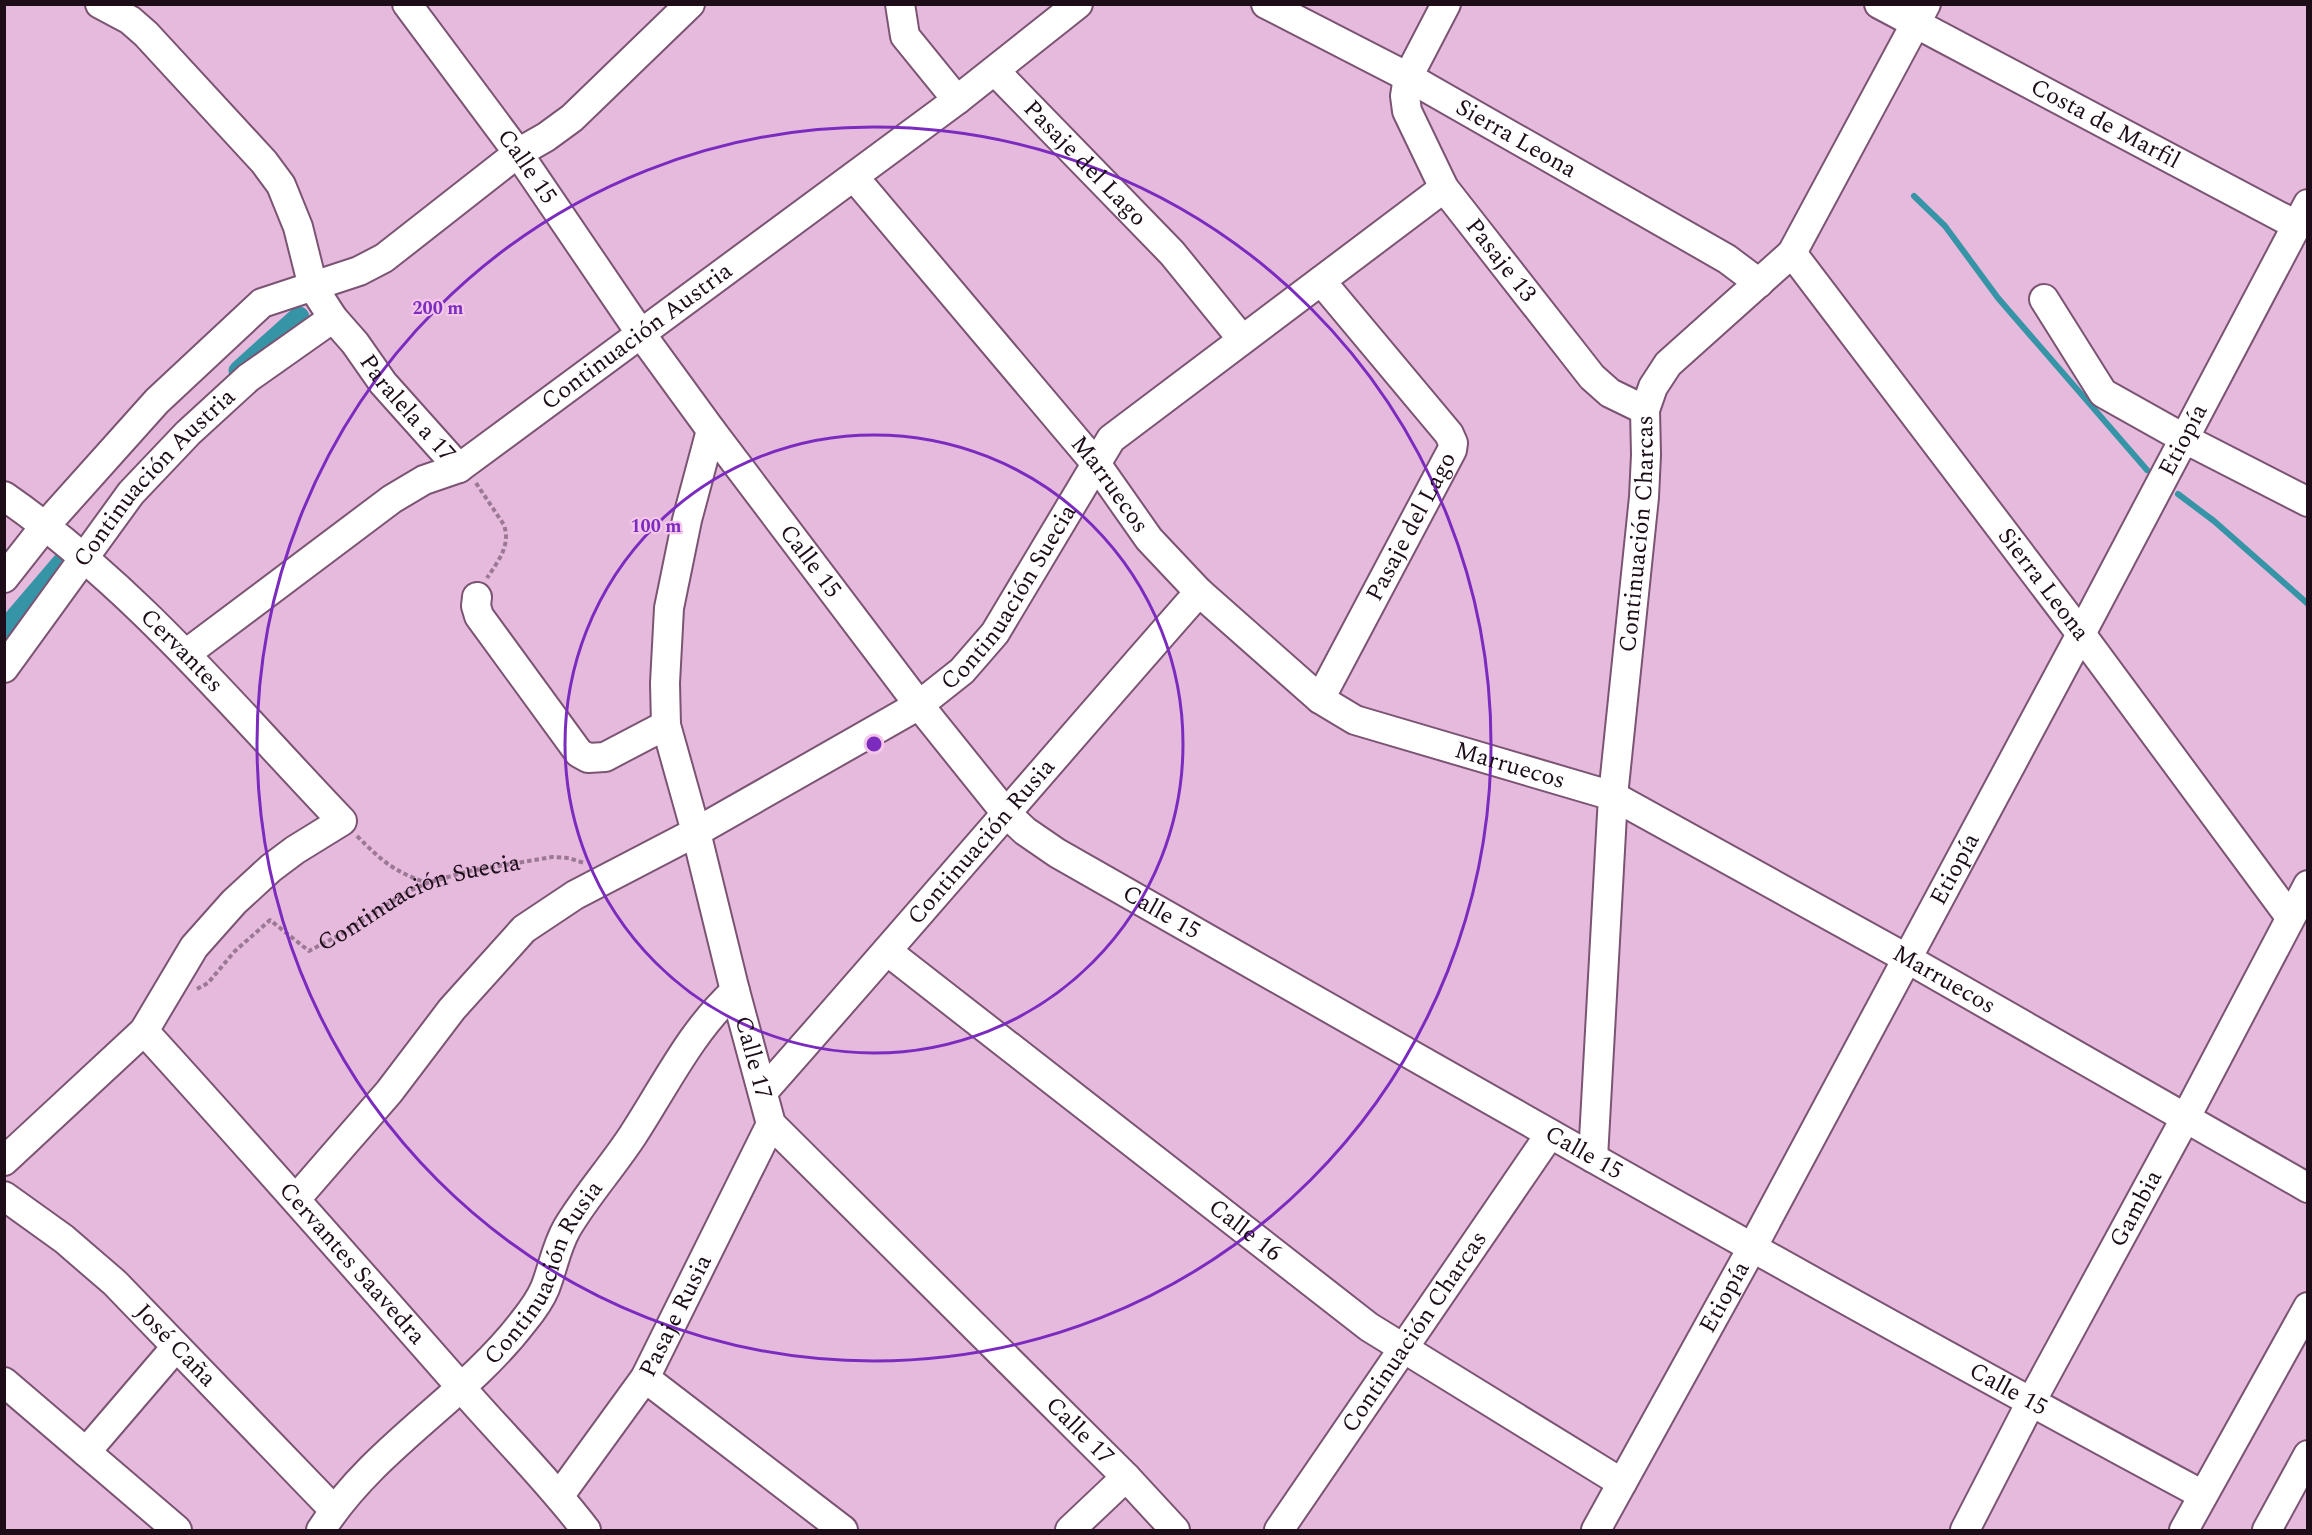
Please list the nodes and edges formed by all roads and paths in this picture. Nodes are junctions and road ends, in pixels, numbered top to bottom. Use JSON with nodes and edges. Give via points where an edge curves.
{"nodes":[{"id":1,"x":100,"y":4,"type":"edge"},
{"id":2,"x":407,"y":4,"type":"edge"},
{"id":3,"x":690,"y":4,"type":"edge"},
{"id":4,"x":900,"y":4,"type":"edge"},
{"id":5,"x":1078,"y":4,"type":"edge"},
{"id":6,"x":1266,"y":4,"type":"edge"},
{"id":7,"x":1446,"y":4,"type":"edge"},
{"id":8,"x":1879,"y":4,"type":"edge"},
{"id":9,"x":1921,"y":14,"type":"edge"},
{"id":10,"x":995,"y":71,"type":"junction"},
{"id":11,"x":1408,"y":77,"type":"junction"},
{"id":12,"x":957,"y":100,"type":"junction"},
{"id":13,"x":518,"y":153,"type":"junction"},
{"id":14,"x":854,"y":177,"type":"junction"},
{"id":15,"x":1444,"y":188,"type":"junction"},
{"id":16,"x":2302,"y":215,"type":"edge"},
{"id":17,"x":1792,"y":253,"type":"junction"},
{"id":18,"x":1321,"y":281,"type":"junction"},
{"id":19,"x":1759,"y":283,"type":"junction"},
{"id":20,"x":313,"y":288,"type":"junction"},
{"id":21,"x":2044,"y":299,"type":"dead end"},
{"id":22,"x":333,"y":318,"type":"junction"},
{"id":23,"x":641,"y":334,"type":"junction"},
{"id":24,"x":1242,"y":339,"type":"junction"},
{"id":25,"x":1645,"y":410,"type":"junction"},
{"id":26,"x":711,"y":430,"type":"junction"},
{"id":27,"x":2185,"y":439,"type":"junction"},
{"id":28,"x":1097,"y":465,"type":"junction"},
{"id":29,"x":459,"y":468,"type":"junction"},
{"id":30,"x":4,"y":496,"type":"edge"},
{"id":31,"x":2307,"y":502,"type":"edge"},
{"id":32,"x":45,"y":526,"type":"junction"},
{"id":33,"x":85,"y":557,"type":"junction"},
{"id":34,"x":4,"y":578,"type":"edge"},
{"id":35,"x":1199,"y":592,"type":"junction"},
{"id":36,"x":477,"y":597,"type":"joint"},
{"id":37,"x":2081,"y":634,"type":"junction"},
{"id":38,"x":187,"y":653,"type":"junction"},
{"id":39,"x":4,"y":668,"type":"edge"},
{"id":40,"x":1320,"y":699,"type":"junction"},
{"id":41,"x":919,"y":705,"type":"junction"},
{"id":42,"x":666,"y":725,"type":"junction"},
{"id":43,"x":1613,"y":796,"type":"junction"},
{"id":44,"x":1005,"y":812,"type":"junction"},
{"id":45,"x":342,"y":821,"type":"junction"},
{"id":46,"x":696,"y":832,"type":"junction"},
{"id":47,"x":608,"y":877,"type":"junction"},
{"id":48,"x":427,"y":883,"type":"junction"},
{"id":49,"x":2307,"y":885,"type":"edge"},
{"id":50,"x":2290,"y":917,"type":"junction"},
{"id":51,"x":887,"y":951,"type":"junction"},
{"id":52,"x":1906,"y":958,"type":"junction"},
{"id":53,"x":735,"y":991,"type":"junction"},
{"id":54,"x":161,"y":1001,"type":"junction"},
{"id":55,"x":144,"y":1031,"type":"junction"},
{"id":56,"x":763,"y":1092,"type":"junction"},
{"id":57,"x":2186,"y":1117,"type":"junction"},
{"id":58,"x":771,"y":1124,"type":"junction"},
{"id":59,"x":1550,"y":1134,"type":"junction"},
{"id":60,"x":1593,"y":1158,"type":"junction"},
{"id":61,"x":4,"y":1161,"type":"edge"},
{"id":62,"x":2307,"y":1188,"type":"edge"},
{"id":63,"x":4,"y":1196,"type":"edge"},
{"id":64,"x":296,"y":1199,"type":"junction"},
{"id":65,"x":1752,"y":1248,"type":"junction"},
{"id":66,"x":2307,"y":1307,"type":"edge"},
{"id":67,"x":176,"y":1347,"type":"junction"},
{"id":68,"x":1403,"y":1349,"type":"junction"},
{"id":69,"x":645,"y":1378,"type":"junction"},
{"id":70,"x":4,"y":1382,"type":"edge"},
{"id":71,"x":461,"y":1388,"type":"junction"},
{"id":72,"x":2031,"y":1402,"type":"junction"},
{"id":73,"x":86,"y":1452,"type":"junction"},
{"id":74,"x":2307,"y":1455,"type":"edge"},
{"id":75,"x":1126,"y":1477,"type":"junction"},
{"id":76,"x":1622,"y":1483,"type":"junction"},
{"id":77,"x":560,"y":1495,"type":"junction"},
{"id":78,"x":2203,"y":1495,"type":"junction"},
{"id":79,"x":328,"y":1520,"type":"edge"},
{"id":80,"x":177,"y":1530,"type":"edge"},
{"id":81,"x":586,"y":1530,"type":"edge"},
{"id":82,"x":843,"y":1530,"type":"edge"},
{"id":83,"x":1070,"y":1530,"type":"edge"},
{"id":84,"x":1175,"y":1530,"type":"edge"},
{"id":85,"x":1279,"y":1530,"type":"edge"},
{"id":86,"x":1596,"y":1530,"type":"edge"},
{"id":87,"x":1965,"y":1530,"type":"edge"},
{"id":88,"x":2184,"y":1530,"type":"edge"},
{"id":89,"x":2267,"y":1530,"type":"edge"}],
"edges":[{"from":1,"to":20,"type":"street","name":"Paralela a 17","via":[[146,34],[264,162],[281,185],[295,219]]},
{"from":2,"to":13,"type":"street","name":"Calle 15"},
{"from":3,"to":13,"type":"street","via":[[572,118]]},
{"from":4,"to":12,"type":"street","via":[[905,36]]},
{"from":5,"to":10,"type":"street","name":"Continuación Austria"},
{"from":6,"to":11,"type":"street","name":"Sierra Leona"},
{"from":7,"to":11,"type":"street"},
{"from":8,"to":9,"type":"street","name":"Costa de Marfil"},
{"from":9,"to":16,"type":"street","name":"Costa de Marfil"},
{"from":9,"to":17,"type":"street","name":"Continuación Charcas"},
{"from":10,"to":12,"type":"street","name":"Continuación Austria"},
{"from":10,"to":24,"type":"street","name":"Pasaje del Lago","via":[[1172,253]]},
{"from":11,"to":15,"type":"street","name":"Pasaje 13","via":[[1407,111]]},
{"from":11,"to":19,"type":"street","name":"Sierra Leona","via":[[1727,259]]},
{"from":12,"to":14,"type":"street","name":"Continuación Austria"},
{"from":13,"to":20,"type":"street","via":[[384,258]]},
{"from":13,"to":23,"type":"street","name":"Calle 15"},
{"from":14,"to":23,"type":"street","name":"Continuación Austria"},
{"from":14,"to":28,"type":"street","name":"Marruecos"},
{"from":15,"to":18,"type":"street","name":"Continuación Suecia"},
{"from":15,"to":25,"type":"street","name":"Pasaje 13","via":[[1592,377],[1610,393]]},
{"from":16,"to":27,"type":"street","name":"Etiopía"},
{"from":17,"to":19,"type":"street","name":"Continuación Charcas"},
{"from":17,"to":37,"type":"street","name":"Sierra Leona"},
{"from":18,"to":24,"type":"street","name":"Continuación Suecia"},
{"from":18,"to":40,"type":"street","name":"Pasaje del Lago","via":[[1453,442]]},
{"from":19,"to":25,"type":"street","name":"Continuación Charcas","via":[[1668,364],[1653,387]]},
{"from":20,"to":22,"type":"street","name":"Paralela a 17"},
{"from":20,"to":32,"type":"street","via":[[262,303],[157,401]]},
{"from":21,"to":27,"type":"street","via":[[2103,393]]},
{"from":22,"to":29,"type":"street","name":"Paralela a 17","via":[[383,383]]},
{"from":22,"to":33,"type":"street","name":"Continuación Austria","via":[[248,378],[188,433],[131,494]]},
{"from":23,"to":26,"type":"street","name":"Calle 15"},
{"from":23,"to":29,"type":"street","name":"Continuación Austria"},
{"from":24,"to":28,"type":"street","name":"Continuación Suecia","via":[[1111,439]]},
{"from":25,"to":43,"type":"street","name":"Continuación Charcas","via":[[1644,497]]},
{"from":26,"to":41,"type":"street","name":"Calle 15"},
{"from":26,"to":42,"type":"street","name":"Calle 17","via":[[669,608]]},
{"from":27,"to":31,"type":"street"},
{"from":27,"to":37,"type":"street","name":"Etiopía"},
{"from":28,"to":35,"type":"street","name":"Marruecos","via":[[1149,539]]},
{"from":28,"to":41,"type":"street","name":"Continuación Suecia","via":[[995,633],[963,671]]},
{"from":29,"to":36,"type":"path","name":"Paralela a 17","via":[[474,480],[507,532],[500,558]]},
{"from":29,"to":38,"type":"street","name":"Continuación Austria","via":[[424,480],[392,499]]},
{"from":30,"to":32,"type":"street","name":"Cervantes"},
{"from":32,"to":33,"type":"street","name":"Cervantes"},
{"from":32,"to":34,"type":"street"},
{"from":33,"to":38,"type":"street","name":"Cervantes"},
{"from":33,"to":39,"type":"street","name":"Continuación Austria"},
{"from":35,"to":40,"type":"street","name":"Marruecos"},
{"from":35,"to":44,"type":"street","name":"Continuación Rusia"},
{"from":36,"to":42,"type":"street","via":[[479,616],[579,753],[588,758],[605,757]]},
{"from":37,"to":50,"type":"street","name":"Sierra Leona"},
{"from":37,"to":52,"type":"street","name":"Etiopía"},
{"from":38,"to":45,"type":"street","name":"Cervantes"},
{"from":40,"to":43,"type":"street","name":"Marruecos","via":[[1354,720]]},
{"from":41,"to":44,"type":"street","name":"Calle 15"},
{"from":41,"to":46,"type":"street","name":"Continuación Suecia"},
{"from":42,"to":46,"type":"street","name":"Calle 17"},
{"from":43,"to":52,"type":"street","name":"Marruecos"},
{"from":43,"to":60,"type":"street","name":"Continuación Charcas"},
{"from":44,"to":51,"type":"street","name":"Continuación Rusia"},
{"from":44,"to":59,"type":"street","name":"Calle 15","via":[[1057,853]]},
{"from":45,"to":48,"type":"path","via":[[388,866]]},
{"from":45,"to":54,"type":"street","via":[[295,850],[234,902],[194,946]]},
{"from":46,"to":47,"type":"street","name":"Continuación Suecia"},
{"from":46,"to":53,"type":"street","name":"Calle 17"},
{"from":47,"to":48,"type":"path","name":"Continuación Suecia","via":[[584,863],[552,857]]},
{"from":47,"to":64,"type":"street","name":"Continuación Suecia","via":[[524,929],[452,1009],[389,1092]]},
{"from":48,"to":54,"type":"path","name":"Continuación Suecia","via":[[309,951],[270,920],[234,952],[208,983]]},
{"from":49,"to":50,"type":"street","name":"Gambia"},
{"from":50,"to":57,"type":"street","name":"Gambia"},
{"from":51,"to":56,"type":"street","name":"Continuación Rusia"},
{"from":51,"to":68,"type":"street","name":"Calle 16","via":[[1369,1327]]},
{"from":52,"to":57,"type":"street","name":"Marruecos"},
{"from":52,"to":65,"type":"street","name":"Etiopía"},
{"from":53,"to":56,"type":"street","name":"Calle 17"},
{"from":53,"to":71,"type":"street","name":"Continuación Rusia","via":[[705,1021],[628,1143],[566,1230],[536,1306],[499,1351]]},
{"from":54,"to":55,"type":"street"},
{"from":55,"to":61,"type":"street"},
{"from":55,"to":64,"type":"street","name":"Cervantes Saavedra"},
{"from":56,"to":58,"type":"street","name":"Calle 17"},
{"from":57,"to":62,"type":"street","name":"Marruecos"},
{"from":57,"to":72,"type":"street","name":"Gambia"},
{"from":58,"to":69,"type":"street","name":"Pasaje Rusia"},
{"from":58,"to":75,"type":"street","name":"Calle 17"},
{"from":59,"to":60,"type":"street","name":"Calle 15"},
{"from":59,"to":68,"type":"street","name":"Continuación Charcas"},
{"from":60,"to":65,"type":"street","name":"Calle 15"},
{"from":63,"to":67,"type":"street","name":"José Caña","via":[[91,1261]]},
{"from":64,"to":71,"type":"street","name":"Cervantes Saavedra"},
{"from":65,"to":72,"type":"street","name":"Calle 15"},
{"from":65,"to":76,"type":"street","name":"Etiopía"},
{"from":66,"to":78,"type":"street"},
{"from":67,"to":73,"type":"street"},
{"from":67,"to":79,"type":"street","name":"José Caña"},
{"from":68,"to":76,"type":"street","name":"Calle 16"},
{"from":68,"to":85,"type":"street","name":"Continuación Charcas"},
{"from":69,"to":77,"type":"street","name":"Pasaje Rusia"},
{"from":69,"to":82,"type":"street"},
{"from":70,"to":73,"type":"street"},
{"from":71,"to":77,"type":"street","name":"Cervantes Saavedra"},
{"from":71,"to":79,"type":"street","name":"Continuación Rusia","via":[[369,1471]]},
{"from":72,"to":78,"type":"street","name":"Calle 15"},
{"from":72,"to":87,"type":"street","name":"Gambia"},
{"from":73,"to":80,"type":"street"},
{"from":74,"to":89,"type":"street"},
{"from":75,"to":83,"type":"street"},
{"from":75,"to":84,"type":"street","name":"Calle 17"},
{"from":76,"to":86,"type":"street","name":"Etiopía"},
{"from":77,"to":81,"type":"street"},
{"from":78,"to":88,"type":"street"}]}
